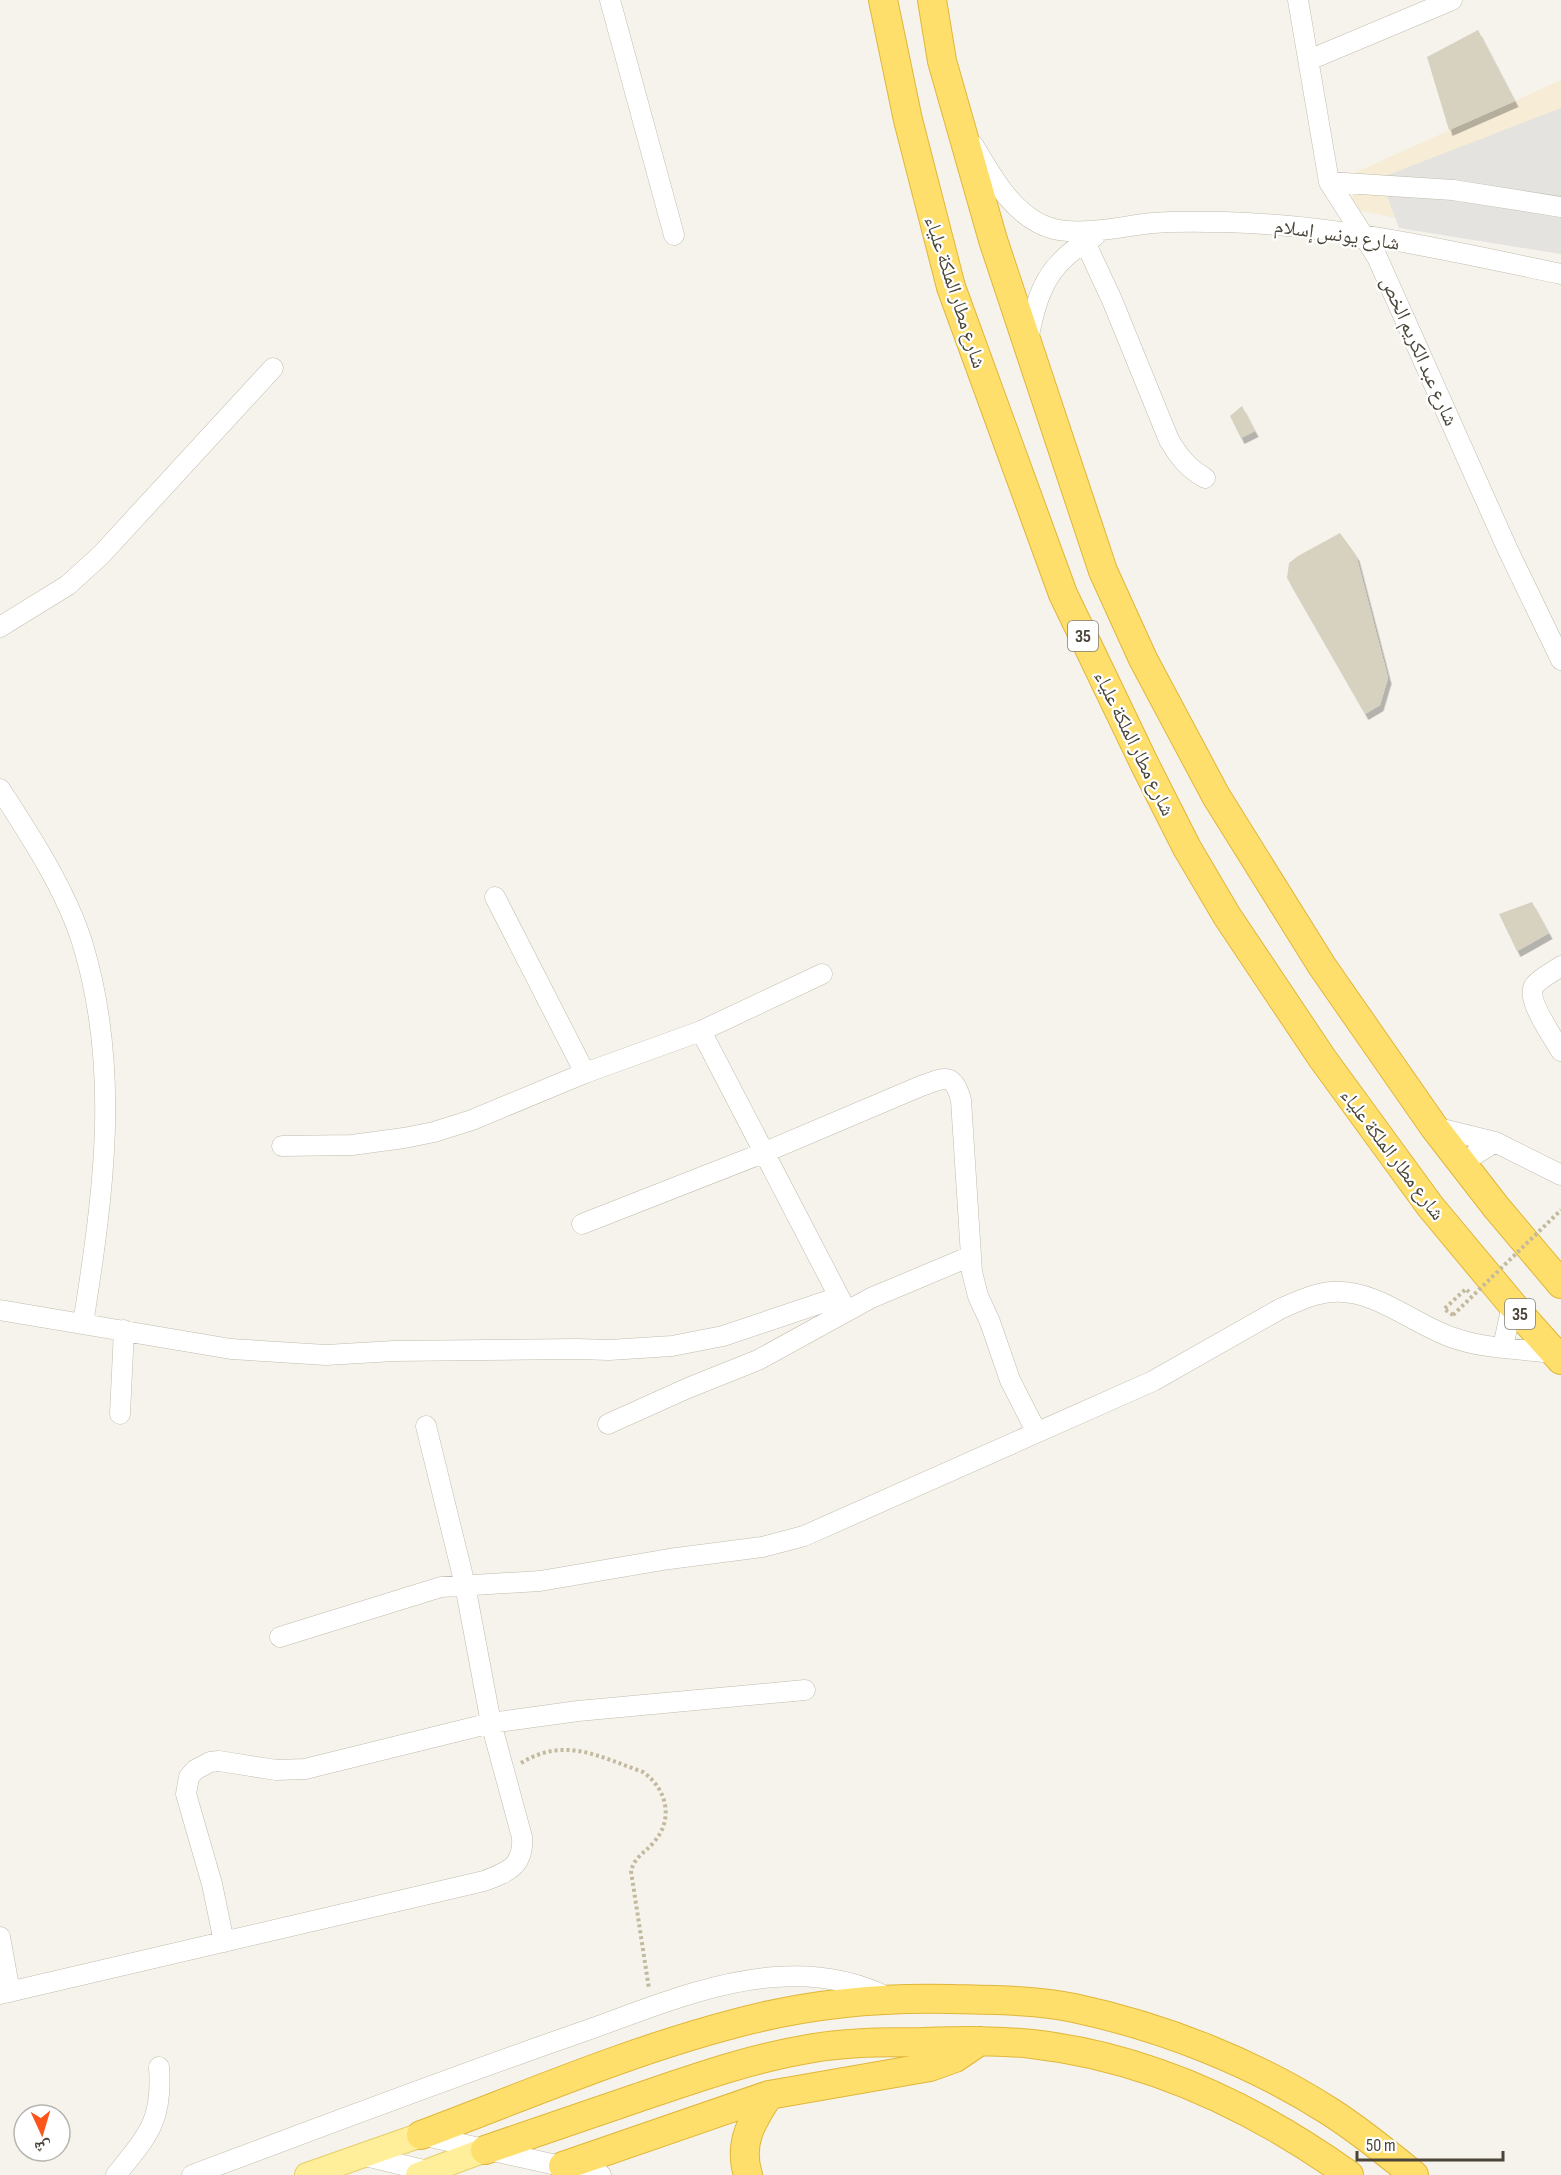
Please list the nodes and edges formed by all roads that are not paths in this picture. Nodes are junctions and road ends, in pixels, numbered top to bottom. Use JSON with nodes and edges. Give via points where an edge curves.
{"nodes":[{"id":1,"x":610,"y":0,"type":"edge"},
{"id":2,"x":883,"y":0,"type":"edge"},
{"id":3,"x":932,"y":0,"type":"edge"},
{"id":4,"x":1298,"y":0,"type":"edge"},
{"id":5,"x":1452,"y":0,"type":"edge"},
{"id":6,"x":1308,"y":60,"type":"junction"},
{"id":7,"x":961,"y":124,"type":"junction"},
{"id":8,"x":1329,"y":182,"type":"junction"},
{"id":9,"x":1561,"y":207,"type":"edge"},
{"id":10,"x":1110,"y":228,"type":"junction"},
{"id":11,"x":674,"y":235,"type":"dead end"},
{"id":12,"x":1365,"y":236,"type":"junction"},
{"id":13,"x":1085,"y":242,"type":"junction"},
{"id":14,"x":1561,"y":274,"type":"edge"},
{"id":15,"x":1027,"y":343,"type":"junction"},
{"id":16,"x":273,"y":368,"type":"dead end"},
{"id":17,"x":1205,"y":478,"type":"dead end"},
{"id":18,"x":0,"y":627,"type":"edge"},
{"id":19,"x":1561,"y":660,"type":"edge"},
{"id":20,"x":0,"y":789,"type":"edge"},
{"id":21,"x":495,"y":897,"type":"dead end"},
{"id":22,"x":1561,"y":966,"type":"edge"},
{"id":23,"x":822,"y":974,"type":"dead end"},
{"id":24,"x":701,"y":1030,"type":"junction"},
{"id":25,"x":1561,"y":1050,"type":"edge"},
{"id":26,"x":585,"y":1073,"type":"junction"},
{"id":27,"x":1434,"y":1127,"type":"junction"},
{"id":28,"x":1495,"y":1142,"type":"junction"},
{"id":29,"x":282,"y":1146,"type":"dead end"},
{"id":30,"x":763,"y":1153,"type":"junction"},
{"id":31,"x":1468,"y":1172,"type":"junction"},
{"id":32,"x":1561,"y":1174,"type":"edge"},
{"id":33,"x":582,"y":1224,"type":"dead end"},
{"id":34,"x":970,"y":1256,"type":"junction"},
{"id":35,"x":1561,"y":1284,"type":"edge"},
{"id":36,"x":843,"y":1304,"type":"junction"},
{"id":37,"x":1512,"y":1305,"type":"junction"},
{"id":38,"x":0,"y":1310,"type":"edge"},
{"id":39,"x":83,"y":1324,"type":"junction"},
{"id":40,"x":124,"y":1330,"type":"junction"},
{"id":41,"x":1503,"y":1347,"type":"junction"},
{"id":42,"x":1558,"y":1357,"type":"edge"},
{"id":43,"x":120,"y":1414,"type":"dead end"},
{"id":44,"x":608,"y":1424,"type":"dead end"},
{"id":45,"x":426,"y":1426,"type":"dead end"},
{"id":46,"x":1036,"y":1431,"type":"junction"},
{"id":47,"x":465,"y":1585,"type":"junction"},
{"id":48,"x":280,"y":1636,"type":"dead end"},
{"id":49,"x":805,"y":1690,"type":"dead end"},
{"id":50,"x":491,"y":1723,"type":"junction"},
{"id":51,"x":0,"y":1937,"type":"edge"},
{"id":52,"x":224,"y":1942,"type":"junction"},
{"id":53,"x":5,"y":1993,"type":"edge"},
{"id":54,"x":889,"y":1998,"type":"junction"},
{"id":55,"x":980,"y":2041,"type":"junction"},
{"id":56,"x":159,"y":2067,"type":"dead end"},
{"id":57,"x":769,"y":2095,"type":"junction"},
{"id":58,"x":421,"y":2135,"type":"junction"},
{"id":59,"x":485,"y":2150,"type":"junction"},
{"id":60,"x":361,"y":2155,"type":"junction"},
{"id":61,"x":563,"y":2166,"type":"junction"},
{"id":62,"x":430,"y":2174,"type":"edge"},
{"id":63,"x":116,"y":2175,"type":"edge"},
{"id":64,"x":192,"y":2175,"type":"edge"},
{"id":65,"x":307,"y":2175,"type":"edge"},
{"id":66,"x":535,"y":2175,"type":"edge"},
{"id":67,"x":602,"y":2175,"type":"edge"},
{"id":68,"x":747,"y":2175,"type":"edge"},
{"id":69,"x":1349,"y":2175,"type":"edge"},
{"id":70,"x":1414,"y":2175,"type":"edge"}],
"edges":[{"from":1,"to":11,"type":"street"},
{"from":2,"to":37,"type":"highway","name":"شارع مطار الملكة علياء","number":"35","via":[[908,120],[951,287],[1063,594],[1106,685],[1187,848],[1227,916],[1362,1114],[1430,1206]]},
{"from":3,"to":7,"type":"highway","number":"35","via":[[942,61]]},
{"from":4,"to":6,"type":"street","name":"شارع عبد الكريم الخص"},
{"from":5,"to":6,"type":"street"},
{"from":6,"to":8,"type":"street","name":"شارع عبد الكريم الخص"},
{"from":7,"to":10,"type":"street","name":"شارع يونس إسلام","via":[[1007,197],[1035,222],[1054,229],[1079,231]]},
{"from":7,"to":15,"type":"highway","number":"35"},
{"from":8,"to":9,"type":"street","via":[[1453,190]]},
{"from":8,"to":12,"type":"street","name":"شارع عبد الكريم الخص"},
{"from":10,"to":12,"type":"street","name":"شارع يونس إسلام","via":[[1225,222]]},
{"from":10,"to":13,"type":"street","name":"شارع يونس إسلام"},
{"from":12,"to":14,"type":"street","name":"شارع يونس إسلام"},
{"from":12,"to":19,"type":"street","name":"شارع عبد الكريم الخص"},
{"from":13,"to":15,"type":"street","name":"شارع يونس إسلام","via":[[1046,278]]},
{"from":13,"to":17,"type":"street","via":[[1169,440],[1186,464]]},
{"from":15,"to":27,"type":"highway","number":"35","via":[[1102,571],[1143,659],[1216,796],[1270,885]]},
{"from":16,"to":18,"type":"street","via":[[101,555],[68,585]]},
{"from":20,"to":39,"type":"street","via":[[47,866],[70,915],[82,944],[101,1033],[106,1080],[105,1143],[100,1216]]},
{"from":21,"to":26,"type":"street"},
{"from":22,"to":25,"type":"street","via":[[1537,982],[1532,996]]},
{"from":23,"to":24,"type":"street"},
{"from":24,"to":26,"type":"street"},
{"from":24,"to":30,"type":"street"},
{"from":26,"to":29,"type":"street","via":[[434,1132],[351,1145]]},
{"from":27,"to":28,"type":"street"},
{"from":27,"to":31,"type":"highway","number":"35"},
{"from":28,"to":31,"type":"street","via":[[1471,1157]]},
{"from":28,"to":32,"type":"street"},
{"from":30,"to":33,"type":"street"},
{"from":30,"to":34,"type":"street","via":[[921,1086],[952,1081],[961,1100]]},
{"from":30,"to":36,"type":"street"},
{"from":31,"to":35,"type":"highway","number":"35"},
{"from":34,"to":36,"type":"street","via":[[871,1298]]},
{"from":34,"to":46,"type":"street","via":[[978,1296],[1010,1380]]},
{"from":36,"to":40,"type":"street","via":[[698,1342],[640,1349],[326,1355],[231,1349]]},
{"from":36,"to":44,"type":"street","via":[[786,1346]]},
{"from":37,"to":41,"type":"street"},
{"from":37,"to":42,"type":"highway","name":"شارع مطار الملكة علياء","number":"35"},
{"from":38,"to":39,"type":"street"},
{"from":39,"to":40,"type":"street"},
{"from":40,"to":43,"type":"street"},
{"from":41,"to":42,"type":"street"},
{"from":41,"to":46,"type":"street","via":[[1451,1338],[1375,1299],[1330,1292],[1280,1309],[1153,1381]]},
{"from":45,"to":47,"type":"street"},
{"from":46,"to":47,"type":"street","via":[[826,1527],[784,1542],[540,1581]]},
{"from":47,"to":48,"type":"street","via":[[441,1587]]},
{"from":47,"to":50,"type":"street"},
{"from":49,"to":50,"type":"street"},
{"from":50,"to":52,"type":"street","via":[[522,1837],[520,1857],[513,1867],[484,1881]]},
{"from":50,"to":52,"type":"street","via":[[305,1769],[276,1770],[219,1761],[195,1770],[189,1777],[186,1794]]},
{"from":51,"to":53,"type":"street"},
{"from":52,"to":53,"type":"street"},
{"from":54,"to":58,"type":"highway","via":[[819,2006],[737,2022],[679,2039]]},
{"from":54,"to":64,"type":"street","via":[[864,1986],[819,1978],[775,1977],[704,1990],[470,2071]]},
{"from":54,"to":70,"type":"highway","via":[[1043,2003],[1177,2038],[1279,2082],[1371,2139]]},
{"from":55,"to":57,"type":"highway","via":[[955,2058],[930,2067]]},
{"from":55,"to":59,"type":"highway","via":[[843,2043],[775,2056],[712,2073]]},
{"from":55,"to":69,"type":"highway","via":[[1066,2049],[1178,2078],[1251,2113]]},
{"from":56,"to":63,"type":"street","via":[[160,2101],[155,2120]]},
{"from":57,"to":61,"type":"highway"},
{"from":57,"to":68,"type":"highway","via":[[746,2136],[743,2154]]},
{"from":58,"to":59,"type":"street"},
{"from":58,"to":60,"type":"main road"},
{"from":59,"to":61,"type":"street"},
{"from":59,"to":62,"type":"main road"},
{"from":60,"to":62,"type":"street"},
{"from":60,"to":65,"type":"main road"},
{"from":61,"to":66,"type":"street"},
{"from":61,"to":67,"type":"street"}]}
